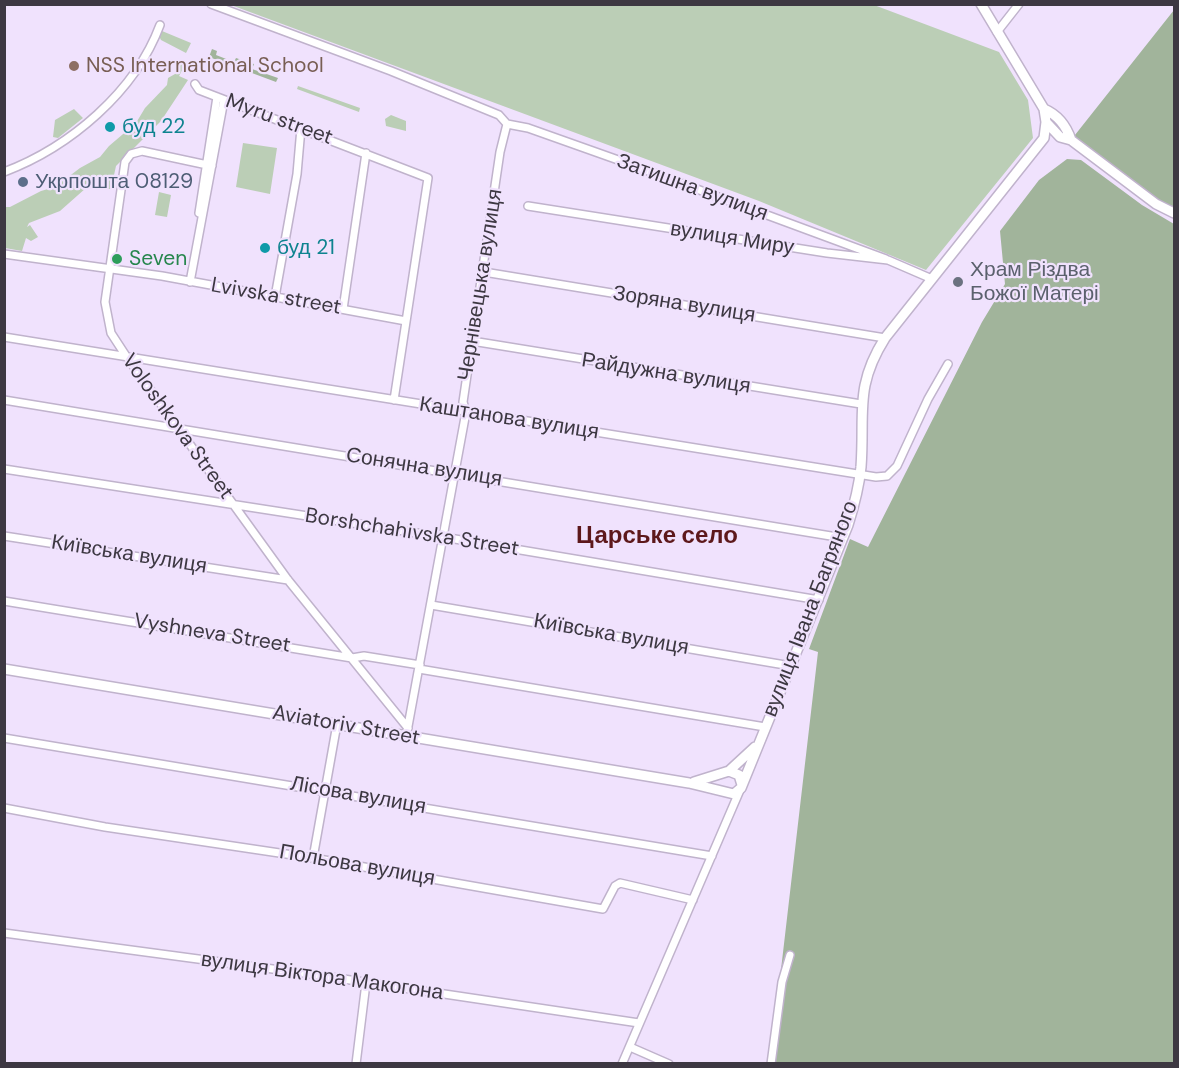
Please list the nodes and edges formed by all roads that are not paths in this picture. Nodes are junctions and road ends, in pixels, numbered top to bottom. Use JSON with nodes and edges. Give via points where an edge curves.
{"nodes":[{"id":1,"x":211,"y":4,"type":"edge"},
{"id":2,"x":981,"y":4,"type":"edge"},
{"id":3,"x":1019,"y":4,"type":"edge"},
{"id":4,"x":160,"y":25,"type":"dead end"},
{"id":5,"x":997,"y":32,"type":"junction"},
{"id":6,"x":195,"y":84,"type":"dead end"},
{"id":7,"x":220,"y":98,"type":"junction"},
{"id":8,"x":1044,"y":109,"type":"junction"},
{"id":9,"x":1054,"y":113,"type":"junction"},
{"id":10,"x":1046,"y":122,"type":"junction"},
{"id":11,"x":507,"y":124,"type":"junction"},
{"id":12,"x":301,"y":128,"type":"junction"},
{"id":13,"x":1068,"y":129,"type":"junction"},
{"id":14,"x":1059,"y":137,"type":"junction"},
{"id":15,"x":1044,"y":138,"type":"junction"},
{"id":16,"x":1071,"y":140,"type":"junction"},
{"id":17,"x":366,"y":153,"type":"junction"},
{"id":18,"x":209,"y":165,"type":"junction"},
{"id":19,"x":4,"y":172,"type":"edge"},
{"id":20,"x":528,"y":206,"type":"dead end"},
{"id":21,"x":1174,"y":213,"type":"edge"},
{"id":22,"x":4,"y":254,"type":"edge"},
{"id":23,"x":888,"y":260,"type":"junction"},
{"id":24,"x":110,"y":268,"type":"junction"},
{"id":25,"x":484,"y":272,"type":"junction"},
{"id":26,"x":932,"y":279,"type":"junction"},
{"id":27,"x":190,"y":282,"type":"junction"},
{"id":28,"x":275,"y":297,"type":"junction"},
{"id":29,"x":343,"y":309,"type":"junction"},
{"id":30,"x":406,"y":321,"type":"junction"},
{"id":31,"x":4,"y":337,"type":"edge"},
{"id":32,"x":885,"y":338,"type":"junction"},
{"id":33,"x":472,"y":341,"type":"junction"},
{"id":34,"x":126,"y":356,"type":"junction"},
{"id":35,"x":948,"y":364,"type":"dead end"},
{"id":36,"x":4,"y":400,"type":"edge"},
{"id":37,"x":394,"y":400,"type":"junction"},
{"id":38,"x":861,"y":404,"type":"junction"},
{"id":39,"x":466,"y":412,"type":"junction"},
{"id":40,"x":178,"y":429,"type":"junction"},
{"id":41,"x":4,"y":469,"type":"edge"},
{"id":42,"x":455,"y":473,"type":"junction"},
{"id":43,"x":859,"y":476,"type":"junction"},
{"id":44,"x":232,"y":504,"type":"junction"},
{"id":45,"x":4,"y":536,"type":"edge"},
{"id":46,"x":443,"y":537,"type":"junction"},
{"id":47,"x":843,"y":538,"type":"junction"},
{"id":48,"x":288,"y":580,"type":"junction"},
{"id":49,"x":819,"y":600,"type":"junction"},
{"id":50,"x":4,"y":601,"type":"edge"},
{"id":51,"x":431,"y":605,"type":"junction"},
{"id":52,"x":352,"y":657,"type":"junction"},
{"id":53,"x":791,"y":666,"type":"junction"},
{"id":54,"x":420,"y":667,"type":"junction"},
{"id":55,"x":4,"y":669,"type":"edge"},
{"id":56,"x":338,"y":724,"type":"junction"},
{"id":57,"x":765,"y":727,"type":"junction"},
{"id":58,"x":407,"y":732,"type":"junction"},
{"id":59,"x":4,"y":738,"type":"edge"},
{"id":60,"x":758,"y":743,"type":"junction"},
{"id":61,"x":727,"y":772,"type":"junction"},
{"id":62,"x":688,"y":783,"type":"junction"},
{"id":63,"x":741,"y":786,"type":"junction"},
{"id":64,"x":326,"y":790,"type":"junction"},
{"id":65,"x":723,"y":793,"type":"junction"},
{"id":66,"x":4,"y":808,"type":"edge"},
{"id":67,"x":729,"y":817,"type":"junction"},
{"id":68,"x":712,"y":856,"type":"junction"},
{"id":69,"x":313,"y":858,"type":"junction"},
{"id":70,"x":693,"y":900,"type":"junction"},
{"id":71,"x":4,"y":933,"type":"edge"},
{"id":72,"x":790,"y":955,"type":"dead end"},
{"id":73,"x":366,"y":983,"type":"junction"},
{"id":74,"x":639,"y":1023,"type":"junction"},
{"id":75,"x":630,"y":1047,"type":"junction"},
{"id":76,"x":356,"y":1064,"type":"edge"},
{"id":77,"x":622,"y":1064,"type":"edge"},
{"id":78,"x":669,"y":1064,"type":"edge"},
{"id":79,"x":771,"y":1064,"type":"edge"}],
"edges":[{"from":1,"to":11,"type":"street","via":[[391,71],[499,115]]},
{"from":2,"to":5,"type":"main road"},
{"from":3,"to":5,"type":"street"},
{"from":4,"to":19,"type":"street","via":[[139,64],[88,123],[51,149]]},
{"from":5,"to":8,"type":"main road"},
{"from":6,"to":7,"type":"street","name":"Myru street","via":[[199,90]]},
{"from":7,"to":12,"type":"street","name":"Myru street"},
{"from":7,"to":18,"type":"street"},
{"from":8,"to":9,"type":"main road"},
{"from":8,"to":10,"type":"main road"},
{"from":9,"to":10,"type":"main road","via":[[1049,114]]},
{"from":9,"to":13,"type":"main road"},
{"from":10,"to":14,"type":"main road"},
{"from":10,"to":15,"type":"main road"},
{"from":11,"to":23,"type":"street","name":"Затишна вулиця","via":[[528,128]]},
{"from":11,"to":25,"type":"street","name":"Чернівецька вулиця"},
{"from":12,"to":17,"type":"street","name":"Myru street"},
{"from":12,"to":28,"type":"street","via":[[297,174]]},
{"from":13,"to":14,"type":"main road","via":[[1064,137]]},
{"from":13,"to":16,"type":"main road"},
{"from":14,"to":15,"type":"main road"},
{"from":14,"to":16,"type":"main road"},
{"from":15,"to":26,"type":"main road","name":"вулиця Івана Багряного"},
{"from":16,"to":21,"type":"main road"},
{"from":17,"to":29,"type":"street"},
{"from":17,"to":30,"type":"street","name":"Myru street","via":[[428,178]]},
{"from":18,"to":24,"type":"street","name":"Voloshkova Street","via":[[142,151],[132,154],[125,162],[119,192]]},
{"from":18,"to":27,"type":"street","via":[[198,213],[202,218]]},
{"from":20,"to":23,"type":"street","name":"вулиця Миру","via":[[827,254]]},
{"from":22,"to":24,"type":"street","name":"Lvivska street"},
{"from":23,"to":26,"type":"street","name":"вулиця Миру"},
{"from":24,"to":27,"type":"street","name":"Lvivska street"},
{"from":24,"to":34,"type":"street","name":"Voloshkova Street","via":[[105,302],[107,323]]},
{"from":25,"to":32,"type":"street","name":"Зоряна вулиця"},
{"from":25,"to":33,"type":"street","name":"Чернівецька вулиця"},
{"from":26,"to":32,"type":"main road","name":"вулиця Івана Багряного"},
{"from":27,"to":28,"type":"street","name":"Lvivska street"},
{"from":28,"to":29,"type":"street","name":"Lvivska street"},
{"from":29,"to":30,"type":"street","name":"Lvivska street"},
{"from":30,"to":37,"type":"street"},
{"from":31,"to":34,"type":"street","name":"Каштанова вулиця"},
{"from":32,"to":38,"type":"main road","name":"вулиця Івана Багряного","via":[[871,364]]},
{"from":33,"to":38,"type":"street","name":"Райдужна вулиця"},
{"from":33,"to":39,"type":"street","name":"Чернівецька вулиця","via":[[463,402]]},
{"from":34,"to":37,"type":"street","name":"Каштанова вулиця"},
{"from":34,"to":40,"type":"street","name":"Voloshkova Street"},
{"from":35,"to":43,"type":"street","name":"Каштанова вулиця","via":[[893,472]]},
{"from":36,"to":40,"type":"street","name":"Сонячна вулиця"},
{"from":37,"to":39,"type":"street","name":"Каштанова вулиця"},
{"from":38,"to":43,"type":"main road","name":"вулиця Івана Багряного"},
{"from":39,"to":42,"type":"street","name":"Чернівецька вулиця"},
{"from":39,"to":43,"type":"street","name":"Каштанова вулиця"},
{"from":40,"to":42,"type":"street","name":"Сонячна вулиця"},
{"from":40,"to":44,"type":"street","name":"Voloshkova Street"},
{"from":41,"to":44,"type":"street","name":"Borshchahivska Street"},
{"from":42,"to":46,"type":"street","name":"Чернівецька вулиця"},
{"from":42,"to":47,"type":"street","name":"Сонячна вулиця"},
{"from":43,"to":47,"type":"main road","name":"вулиця Івана Багряного"},
{"from":44,"to":46,"type":"street","name":"Borshchahivska Street"},
{"from":44,"to":48,"type":"street","name":"Voloshkova Street"},
{"from":45,"to":48,"type":"street","name":"Київська вулиця"},
{"from":46,"to":49,"type":"street","name":"Borshchahivska Street"},
{"from":46,"to":51,"type":"street","name":"Чернівецька вулиця"},
{"from":47,"to":49,"type":"main road","name":"вулиця Івана Багряного"},
{"from":48,"to":52,"type":"street","name":"Voloshkova Street"},
{"from":49,"to":53,"type":"main road","name":"вулиця Івана Багряного"},
{"from":50,"to":52,"type":"street","name":"Vyshneva Street"},
{"from":51,"to":53,"type":"street","name":"Київська вулиця"},
{"from":51,"to":54,"type":"street","name":"Чернівецька вулиця"},
{"from":52,"to":54,"type":"street","name":"Vyshneva Street"},
{"from":52,"to":58,"type":"street","name":"Voloshkova Street"},
{"from":53,"to":57,"type":"main road","name":"вулиця Івана Багряного"},
{"from":54,"to":57,"type":"street","name":"Vyshneva Street"},
{"from":54,"to":58,"type":"street","name":"Чернівецька вулиця"},
{"from":55,"to":56,"type":"main road","name":"Aviatoriv Street"},
{"from":56,"to":58,"type":"main road","name":"Aviatoriv Street"},
{"from":56,"to":64,"type":"street"},
{"from":57,"to":60,"type":"main road","name":"вулиця Івана Багряного"},
{"from":58,"to":62,"type":"main road","name":"Aviatoriv Street"},
{"from":59,"to":64,"type":"street","name":"Лісова вулиця"},
{"from":60,"to":61,"type":"main road","name":"вулиця Івана Багряного"},
{"from":60,"to":63,"type":"main road","name":"вулиця Івана Багряного"},
{"from":61,"to":62,"type":"main road","name":"Aviatoriv Street"},
{"from":61,"to":63,"type":"main road","via":[[739,775]]},
{"from":61,"to":65,"type":"main road","via":[[718,782]]},
{"from":62,"to":65,"type":"main road","name":"Aviatoriv Street"},
{"from":63,"to":65,"type":"main road","via":[[734,794]]},
{"from":63,"to":67,"type":"street","name":"вулиця Івана Багряного"},
{"from":64,"to":68,"type":"street","name":"Лісова вулиця"},
{"from":64,"to":69,"type":"street"},
{"from":65,"to":67,"type":"street","via":[[728,800]]},
{"from":66,"to":69,"type":"street","name":"Польова вулиця"},
{"from":67,"to":68,"type":"street","name":"вулиця Івана Багряного"},
{"from":68,"to":70,"type":"street","name":"вулиця Івана Багряного"},
{"from":69,"to":70,"type":"street","name":"Польова вулиця","via":[[603,909],[620,883]]},
{"from":70,"to":74,"type":"street","name":"вулиця Івана Багряного"},
{"from":71,"to":73,"type":"street","name":"вулиця Віктора Макогона"},
{"from":72,"to":79,"type":"street"},
{"from":73,"to":74,"type":"street","name":"вулиця Віктора Макогона"},
{"from":73,"to":76,"type":"street"},
{"from":74,"to":75,"type":"street","name":"вулиця Івана Багряного"},
{"from":75,"to":77,"type":"street","name":"вулиця Івана Багряного"},
{"from":75,"to":78,"type":"street"}]}
